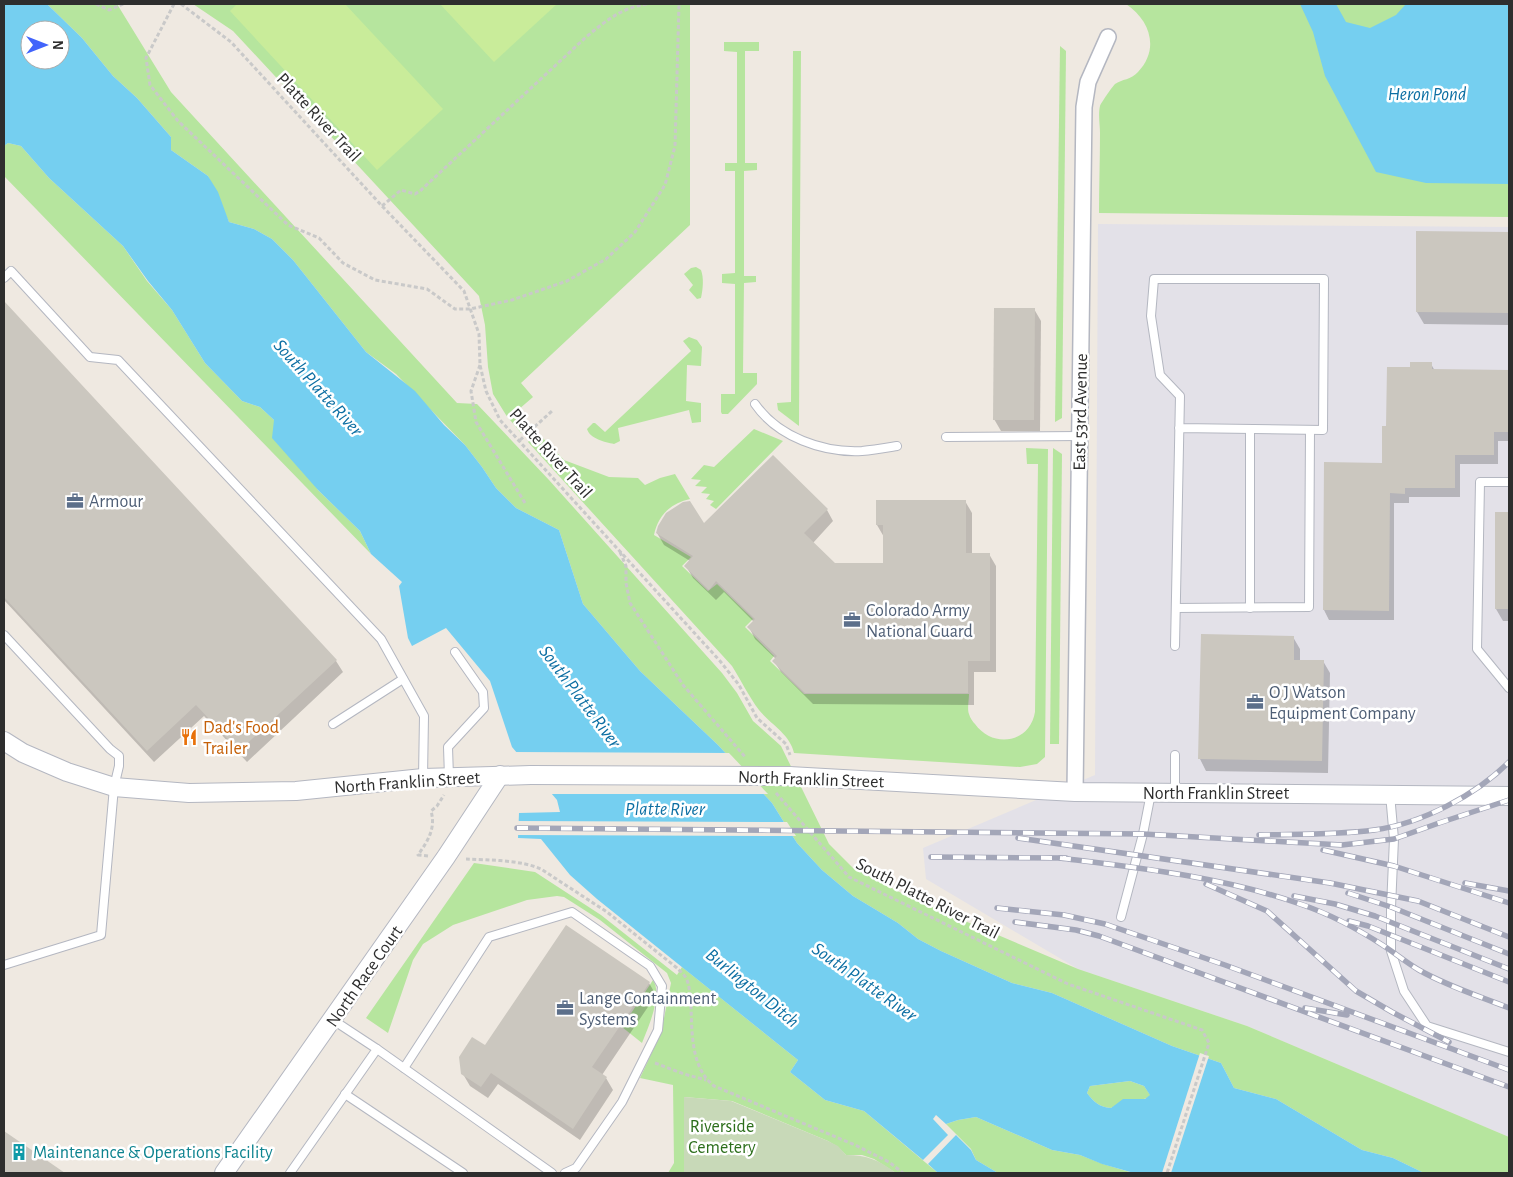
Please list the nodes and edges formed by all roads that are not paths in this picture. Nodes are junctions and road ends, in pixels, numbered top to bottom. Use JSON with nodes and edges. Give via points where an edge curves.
{"nodes":[{"id":1,"x":1108,"y":37,"type":"dead end"},
{"id":2,"x":4,"y":278,"type":"edge"},
{"id":3,"x":755,"y":404,"type":"dead end"},
{"id":4,"x":1179,"y":428,"type":"junction"},
{"id":5,"x":1250,"y":429,"type":"junction"},
{"id":6,"x":1310,"y":430,"type":"junction"},
{"id":7,"x":1080,"y":436,"type":"junction"},
{"id":8,"x":946,"y":437,"type":"dead end"},
{"id":9,"x":897,"y":446,"type":"dead end"},
{"id":10,"x":1509,"y":482,"type":"edge"},
{"id":11,"x":1176,"y":608,"type":"junction"},
{"id":12,"x":1250,"y":608,"type":"junction"},
{"id":13,"x":4,"y":635,"type":"edge"},
{"id":14,"x":1176,"y":646,"type":"dead end"},
{"id":15,"x":454,"y":652,"type":"dead end"},
{"id":16,"x":402,"y":679,"type":"junction"},
{"id":17,"x":1509,"y":688,"type":"edge"},
{"id":18,"x":332,"y":724,"type":"dead end"},
{"id":19,"x":4,"y":741,"type":"edge"},
{"id":20,"x":1175,"y":755,"type":"dead end"},
{"id":21,"x":500,"y":776,"type":"junction"},
{"id":22,"x":449,"y":777,"type":"junction"},
{"id":23,"x":423,"y":778,"type":"junction"},
{"id":24,"x":114,"y":787,"type":"junction"},
{"id":25,"x":1074,"y":792,"type":"junction"},
{"id":26,"x":1151,"y":793,"type":"junction"},
{"id":27,"x":1175,"y":793,"type":"junction"},
{"id":28,"x":1390,"y":794,"type":"junction"},
{"id":29,"x":1509,"y":796,"type":"edge"},
{"id":30,"x":1121,"y":917,"type":"dead end"},
{"id":31,"x":4,"y":965,"type":"edge"},
{"id":32,"x":333,"y":1020,"type":"junction"},
{"id":33,"x":377,"y":1049,"type":"junction"},
{"id":34,"x":1509,"y":1052,"type":"edge"},
{"id":35,"x":404,"y":1068,"type":"junction"},
{"id":36,"x":346,"y":1094,"type":"junction"},
{"id":37,"x":224,"y":1173,"type":"edge"},
{"id":38,"x":290,"y":1173,"type":"edge"},
{"id":39,"x":463,"y":1173,"type":"edge"},
{"id":40,"x":552,"y":1173,"type":"edge"},
{"id":41,"x":565,"y":1173,"type":"edge"}],
"edges":[{"from":1,"to":7,"type":"street","name":"East 53rd Avenue","via":[[1088,82],[1084,107]]},
{"from":2,"to":16,"type":"lane","via":[[10,272],[90,357],[118,360],[381,640]]},
{"from":3,"to":9,"type":"lane","via":[[779,427],[813,444],[850,451]]},
{"from":4,"to":5,"type":"lane"},
{"from":4,"to":6,"type":"lane","via":[[1180,396],[1160,375],[1152,316],[1154,279],[1324,279],[1323,430]]},
{"from":4,"to":11,"type":"lane"},
{"from":5,"to":6,"type":"lane"},
{"from":5,"to":12,"type":"lane"},
{"from":6,"to":12,"type":"lane","via":[[1309,607]]},
{"from":7,"to":8,"type":"lane"},
{"from":7,"to":25,"type":"street","name":"East 53rd Avenue"},
{"from":10,"to":17,"type":"lane","via":[[1480,482],[1477,649]]},
{"from":11,"to":12,"type":"lane"},
{"from":11,"to":14,"type":"lane"},
{"from":13,"to":24,"type":"lane","via":[[119,756]]},
{"from":15,"to":22,"type":"lane","via":[[483,692],[484,708],[448,747]]},
{"from":16,"to":18,"type":"lane"},
{"from":16,"to":23,"type":"lane","via":[[424,716]]},
{"from":19,"to":24,"type":"street","name":"North Franklin Street","via":[[22,753],[67,772]]},
{"from":20,"to":27,"type":"lane"},
{"from":21,"to":22,"type":"street","name":"North Franklin Street"},
{"from":21,"to":25,"type":"street","name":"North Franklin Street","bridge":true,"via":[[790,776]]},
{"from":21,"to":32,"type":"street","name":"North Race Court"},
{"from":22,"to":23,"type":"street","name":"North Franklin Street"},
{"from":23,"to":24,"type":"street","name":"North Franklin Street","via":[[296,791],[189,793]]},
{"from":24,"to":31,"type":"lane","via":[[101,935]]},
{"from":25,"to":26,"type":"street","name":"North Franklin Street"},
{"from":26,"to":27,"type":"street","name":"North Franklin Street"},
{"from":26,"to":30,"type":"lane"},
{"from":27,"to":28,"type":"street","name":"North Franklin Street"},
{"from":28,"to":29,"type":"street","name":"North Franklin Street"},
{"from":28,"to":34,"type":"lane","via":[[1394,839],[1392,951],[1404,991],[1427,1026]]},
{"from":32,"to":33,"type":"lane"},
{"from":32,"to":37,"type":"street","name":"North Race Court"},
{"from":33,"to":35,"type":"lane"},
{"from":33,"to":36,"type":"lane"},
{"from":35,"to":40,"type":"lane"},
{"from":35,"to":41,"type":"lane","via":[[489,937],[572,912],[650,966],[662,986],[658,1030],[622,1102],[576,1168]]},
{"from":36,"to":38,"type":"lane"},
{"from":36,"to":39,"type":"lane"}]}
